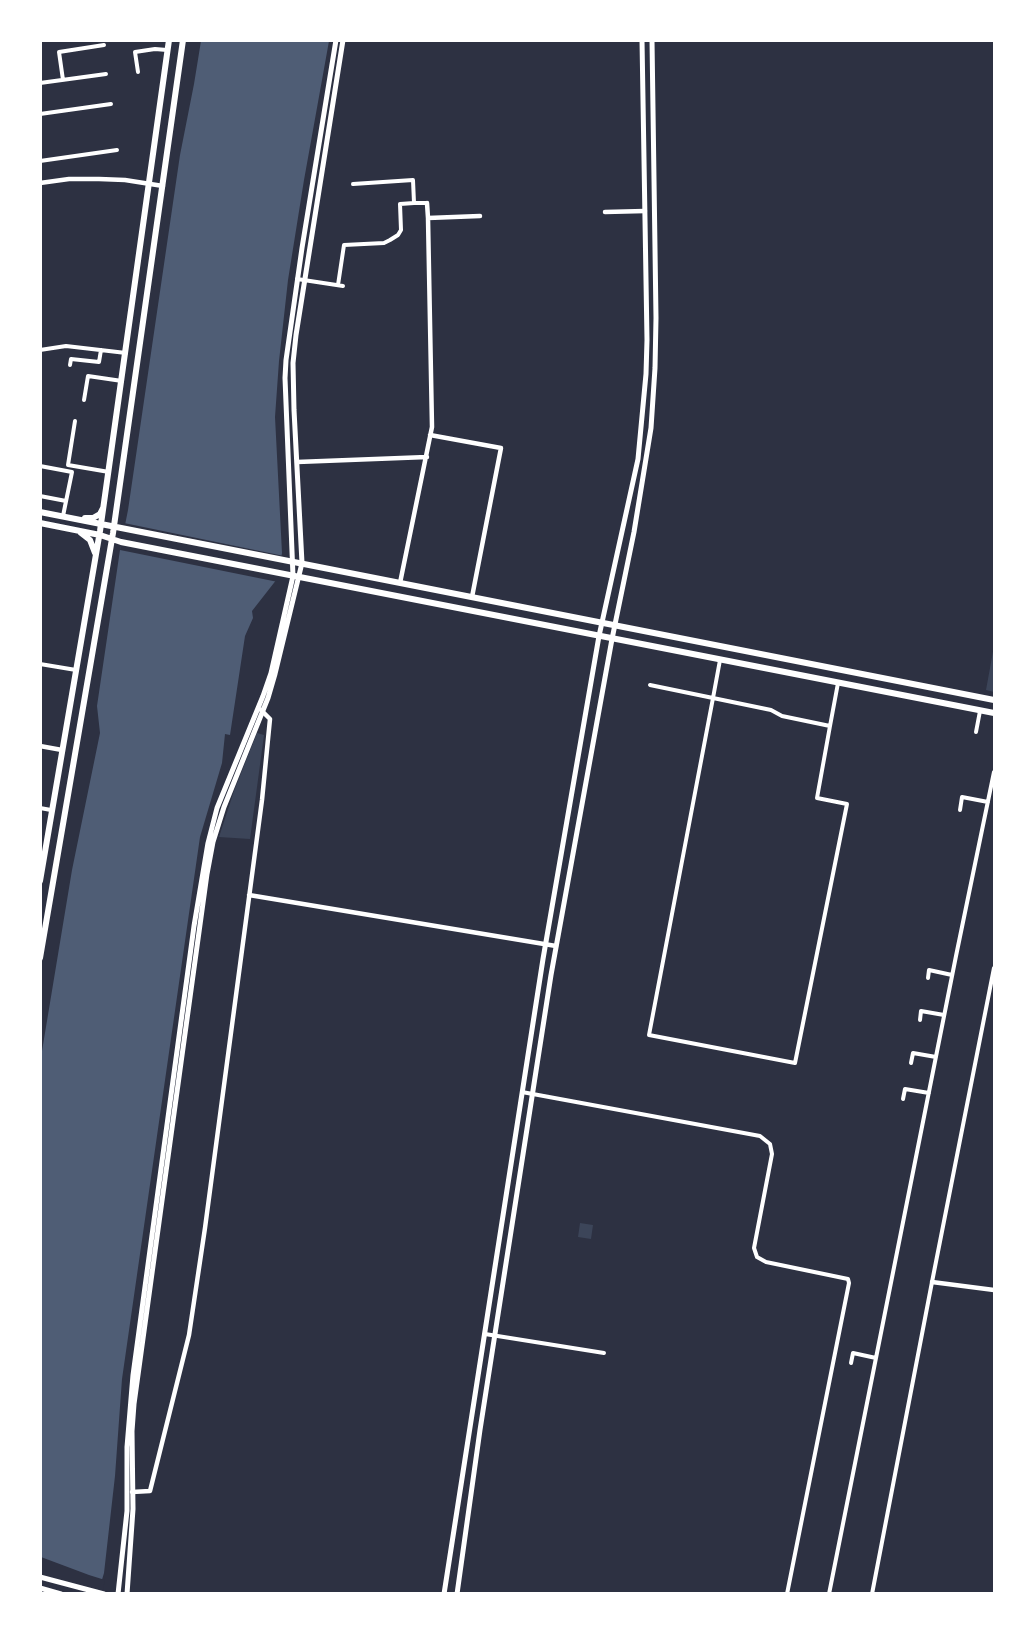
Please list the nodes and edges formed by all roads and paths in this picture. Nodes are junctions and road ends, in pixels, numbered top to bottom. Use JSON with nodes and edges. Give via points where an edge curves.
{"nodes":[{"id":1,"x":169,"y":40,"type":"edge"},
{"id":2,"x":183,"y":40,"type":"edge"},
{"id":3,"x":336,"y":40,"type":"edge"},
{"id":4,"x":343,"y":40,"type":"edge"},
{"id":5,"x":642,"y":40,"type":"edge"},
{"id":6,"x":651,"y":40,"type":"edge"},
{"id":7,"x":104,"y":45,"type":"dead end"},
{"id":8,"x":168,"y":50,"type":"junction"},
{"id":9,"x":138,"y":72,"type":"dead end"},
{"id":10,"x":106,"y":74,"type":"dead end"},
{"id":11,"x":63,"y":80,"type":"junction"},
{"id":12,"x":40,"y":83,"type":"edge"},
{"id":13,"x":111,"y":105,"type":"dead end"},
{"id":14,"x":40,"y":114,"type":"edge"},
{"id":15,"x":117,"y":150,"type":"dead end"},
{"id":16,"x":40,"y":161,"type":"edge"},
{"id":17,"x":40,"y":183,"type":"edge"},
{"id":18,"x":150,"y":183,"type":"junction"},
{"id":19,"x":353,"y":184,"type":"dead end"},
{"id":20,"x":164,"y":186,"type":"junction"},
{"id":21,"x":414,"y":203,"type":"junction"},
{"id":22,"x":427,"y":203,"type":"joint"},
{"id":23,"x":645,"y":211,"type":"junction"},
{"id":24,"x":605,"y":212,"type":"dead end"},
{"id":25,"x":480,"y":216,"type":"dead end"},
{"id":26,"x":428,"y":218,"type":"junction"},
{"id":27,"x":297,"y":279,"type":"junction"},
{"id":28,"x":305,"y":280,"type":"junction"},
{"id":29,"x":40,"y":350,"type":"edge"},
{"id":30,"x":101,"y":350,"type":"junction"},
{"id":31,"x":126,"y":353,"type":"junction"},
{"id":32,"x":70,"y":365,"type":"dead end"},
{"id":33,"x":122,"y":381,"type":"junction"},
{"id":34,"x":84,"y":400,"type":"dead end"},
{"id":35,"x":75,"y":421,"type":"dead end"},
{"id":36,"x":430,"y":435,"type":"junction"},
{"id":37,"x":426,"y":457,"type":"junction"},
{"id":38,"x":297,"y":462,"type":"junction"},
{"id":39,"x":40,"y":466,"type":"edge"},
{"id":40,"x":109,"y":472,"type":"junction"},
{"id":41,"x":40,"y":496,"type":"edge"},
{"id":42,"x":66,"y":501,"type":"junction"},
{"id":43,"x":104,"y":508,"type":"junction"},
{"id":44,"x":40,"y":512,"type":"edge"},
{"id":45,"x":63,"y":516,"type":"junction"},
{"id":46,"x":116,"y":517,"type":"junction"},
{"id":47,"x":78,"y":519,"type":"junction"},
{"id":48,"x":40,"y":523,"type":"edge"},
{"id":49,"x":124,"y":528,"type":"junction"},
{"id":50,"x":101,"y":530,"type":"junction"},
{"id":51,"x":78,"y":531,"type":"junction"},
{"id":52,"x":113,"y":536,"type":"junction"},
{"id":53,"x":121,"y":542,"type":"junction"},
{"id":54,"x":111,"y":549,"type":"junction"},
{"id":55,"x":96,"y":557,"type":"junction"},
{"id":56,"x":294,"y":561,"type":"junction"},
{"id":57,"x":302,"y":563,"type":"junction"},
{"id":58,"x":296,"y":577,"type":"junction"},
{"id":59,"x":400,"y":583,"type":"junction"},
{"id":60,"x":472,"y":597,"type":"junction"},
{"id":61,"x":602,"y":623,"type":"junction"},
{"id":62,"x":615,"y":625,"type":"junction"},
{"id":63,"x":599,"y":636,"type":"junction"},
{"id":64,"x":612,"y":639,"type":"junction"},
{"id":65,"x":720,"y":660,"type":"junction"},
{"id":66,"x":40,"y":664,"type":"edge"},
{"id":67,"x":76,"y":670,"type":"junction"},
{"id":68,"x":838,"y":683,"type":"junction"},
{"id":69,"x":650,"y":686,"type":"dead end"},
{"id":70,"x":713,"y":698,"type":"junction"},
{"id":71,"x":994,"y":700,"type":"edge"},
{"id":72,"x":260,"y":709,"type":"junction"},
{"id":73,"x":980,"y":711,"type":"junction"},
{"id":74,"x":994,"y":713,"type":"edge"},
{"id":75,"x":830,"y":726,"type":"junction"},
{"id":76,"x":976,"y":732,"type":"dead end"},
{"id":77,"x":40,"y":746,"type":"edge"},
{"id":78,"x":62,"y":750,"type":"junction"},
{"id":79,"x":994,"y":772,"type":"edge"},
{"id":80,"x":988,"y":802,"type":"junction"},
{"id":81,"x":40,"y":808,"type":"edge"},
{"id":82,"x":52,"y":810,"type":"junction"},
{"id":83,"x":960,"y":810,"type":"dead end"},
{"id":84,"x":41,"y":879,"type":"edge"},
{"id":85,"x":249,"y":895,"type":"junction"},
{"id":86,"x":545,"y":944,"type":"junction"},
{"id":87,"x":556,"y":946,"type":"junction"},
{"id":88,"x":40,"y":958,"type":"edge"},
{"id":89,"x":994,"y":968,"type":"edge"},
{"id":90,"x":952,"y":975,"type":"junction"},
{"id":91,"x":928,"y":978,"type":"dead end"},
{"id":92,"x":944,"y":1015,"type":"junction"},
{"id":93,"x":920,"y":1020,"type":"dead end"},
{"id":94,"x":936,"y":1057,"type":"junction"},
{"id":95,"x":911,"y":1063,"type":"dead end"},
{"id":96,"x":522,"y":1092,"type":"junction"},
{"id":97,"x":929,"y":1093,"type":"junction"},
{"id":98,"x":532,"y":1094,"type":"junction"},
{"id":99,"x":903,"y":1099,"type":"dead end"},
{"id":100,"x":932,"y":1282,"type":"junction"},
{"id":101,"x":994,"y":1290,"type":"edge"},
{"id":102,"x":485,"y":1334,"type":"junction"},
{"id":103,"x":495,"y":1335,"type":"junction"},
{"id":104,"x":604,"y":1353,"type":"dead end"},
{"id":105,"x":876,"y":1358,"type":"junction"},
{"id":106,"x":851,"y":1363,"type":"dead end"},
{"id":107,"x":130,"y":1492,"type":"junction"},
{"id":108,"x":40,"y":1577,"type":"edge"},
{"id":109,"x":40,"y":1588,"type":"edge"},
{"id":110,"x":61,"y":1593,"type":"edge"},
{"id":111,"x":101,"y":1593,"type":"edge"},
{"id":112,"x":118,"y":1593,"type":"edge"},
{"id":113,"x":127,"y":1593,"type":"edge"},
{"id":114,"x":444,"y":1593,"type":"edge"},
{"id":115,"x":457,"y":1593,"type":"edge"},
{"id":116,"x":788,"y":1593,"type":"edge"},
{"id":117,"x":830,"y":1593,"type":"edge"},
{"id":118,"x":872,"y":1593,"type":"edge"}],
"edges":[{"from":1,"to":8,"type":"main road"},
{"from":2,"to":20,"type":"main road"},
{"from":3,"to":27,"type":"main road"},
{"from":4,"to":28,"type":"main road"},
{"from":5,"to":23,"type":"main road"},
{"from":6,"to":62,"type":"main road","via":[[656,307],[653,401],[634,531]]},
{"from":7,"to":11,"type":"street","via":[[59,52]]},
{"from":8,"to":9,"type":"street","via":[[135,52]]},
{"from":8,"to":18,"type":"main road"},
{"from":10,"to":11,"type":"street"},
{"from":11,"to":12,"type":"street"},
{"from":13,"to":14,"type":"street"},
{"from":15,"to":16,"type":"street"},
{"from":17,"to":18,"type":"street","via":[[99,179]]},
{"from":18,"to":20,"type":"street"},
{"from":18,"to":31,"type":"main road"},
{"from":19,"to":21,"type":"street","via":[[413,180]]},
{"from":20,"to":46,"type":"main road"},
{"from":21,"to":22,"type":"street"},
{"from":21,"to":28,"type":"street","via":[[400,204],[401,230],[390,240],[344,245],[340,285]]},
{"from":22,"to":26,"type":"street"},
{"from":23,"to":24,"type":"street"},
{"from":23,"to":61,"type":"main road","via":[[647,340],[643,415],[638,459]]},
{"from":25,"to":26,"type":"street"},
{"from":26,"to":36,"type":"street"},
{"from":27,"to":28,"type":"street"},
{"from":27,"to":56,"type":"main road","via":[[285,378]]},
{"from":28,"to":38,"type":"main road","via":[[292,381]]},
{"from":29,"to":30,"type":"street","via":[[66,346]]},
{"from":30,"to":31,"type":"street"},
{"from":30,"to":32,"type":"street","via":[[99,362],[71,359]]},
{"from":31,"to":33,"type":"main road"},
{"from":33,"to":34,"type":"street","via":[[88,376]]},
{"from":33,"to":40,"type":"main road"},
{"from":35,"to":40,"type":"street","via":[[68,465]]},
{"from":36,"to":37,"type":"street"},
{"from":36,"to":60,"type":"street","via":[[501,448]]},
{"from":37,"to":38,"type":"street"},
{"from":37,"to":59,"type":"street"},
{"from":38,"to":57,"type":"main road"},
{"from":39,"to":42,"type":"street","via":[[72,472]]},
{"from":40,"to":43,"type":"main road"},
{"from":41,"to":42,"type":"street"},
{"from":42,"to":45,"type":"street"},
{"from":43,"to":47,"type":"main road","via":[[93,518]]},
{"from":43,"to":50,"type":"main road"},
{"from":44,"to":45,"type":"main road"},
{"from":45,"to":47,"type":"main road"},
{"from":46,"to":49,"type":"main road"},
{"from":46,"to":52,"type":"main road"},
{"from":47,"to":50,"type":"main road"},
{"from":48,"to":51,"type":"main road"},
{"from":49,"to":50,"type":"main road"},
{"from":49,"to":56,"type":"main road"},
{"from":50,"to":51,"type":"main road"},
{"from":50,"to":52,"type":"main road"},
{"from":50,"to":55,"type":"main road"},
{"from":51,"to":55,"type":"main road","via":[[90,540]]},
{"from":52,"to":53,"type":"main road"},
{"from":52,"to":54,"type":"main road"},
{"from":53,"to":54,"type":"main road"},
{"from":53,"to":58,"type":"main road"},
{"from":54,"to":88,"type":"main road"},
{"from":55,"to":67,"type":"main road"},
{"from":56,"to":57,"type":"main road"},
{"from":56,"to":58,"type":"main road"},
{"from":57,"to":58,"type":"main road"},
{"from":57,"to":59,"type":"main road"},
{"from":58,"to":63,"type":"main road"},
{"from":58,"to":72,"type":"main road"},
{"from":59,"to":60,"type":"main road"},
{"from":60,"to":61,"type":"main road"},
{"from":61,"to":62,"type":"main road"},
{"from":61,"to":63,"type":"main road"},
{"from":62,"to":64,"type":"main road"},
{"from":62,"to":71,"type":"main road"},
{"from":63,"to":64,"type":"main road"},
{"from":63,"to":86,"type":"main road"},
{"from":64,"to":65,"type":"main road"},
{"from":64,"to":87,"type":"main road"},
{"from":65,"to":68,"type":"main road"},
{"from":65,"to":70,"type":"street"},
{"from":66,"to":67,"type":"street"},
{"from":67,"to":78,"type":"main road"},
{"from":68,"to":73,"type":"main road"},
{"from":68,"to":75,"type":"street"},
{"from":69,"to":70,"type":"street"},
{"from":70,"to":75,"type":"street"},
{"from":70,"to":75,"type":"street","via":[[649,1035],[795,1063],[847,804],[817,798]]},
{"from":72,"to":85,"type":"street","via":[[270,720]]},
{"from":72,"to":107,"type":"main road","via":[[224,807],[207,874],[134,1404]]},
{"from":73,"to":74,"type":"main road"},
{"from":73,"to":76,"type":"street"},
{"from":77,"to":78,"type":"street"},
{"from":78,"to":82,"type":"main road"},
{"from":79,"to":80,"type":"street"},
{"from":80,"to":83,"type":"street","via":[[962,797]]},
{"from":80,"to":90,"type":"street"},
{"from":81,"to":82,"type":"street"},
{"from":82,"to":84,"type":"main road"},
{"from":85,"to":86,"type":"street"},
{"from":85,"to":107,"type":"street","via":[[189,1335],[150,1491]]},
{"from":86,"to":87,"type":"street"},
{"from":86,"to":96,"type":"main road"},
{"from":87,"to":98,"type":"main road"},
{"from":89,"to":100,"type":"street"},
{"from":90,"to":91,"type":"street","via":[[929,970]]},
{"from":90,"to":92,"type":"street"},
{"from":92,"to":93,"type":"street","via":[[921,1011]]},
{"from":92,"to":94,"type":"street"},
{"from":94,"to":95,"type":"street","via":[[913,1053]]},
{"from":94,"to":97,"type":"street"},
{"from":96,"to":98,"type":"street"},
{"from":96,"to":102,"type":"main road"},
{"from":97,"to":99,"type":"street","via":[[905,1089]]},
{"from":97,"to":105,"type":"street"},
{"from":98,"to":103,"type":"main road"},
{"from":98,"to":116,"type":"street","via":[[760,1136],[772,1149],[772,1160],[754,1248],[757,1257],[766,1263],[848,1279]]},
{"from":100,"to":101,"type":"street"},
{"from":100,"to":118,"type":"street"},
{"from":102,"to":103,"type":"street"},
{"from":102,"to":114,"type":"main road"},
{"from":103,"to":104,"type":"street"},
{"from":103,"to":115,"type":"main road"},
{"from":105,"to":106,"type":"street","via":[[853,1353]]},
{"from":105,"to":117,"type":"street"},
{"from":107,"to":112,"type":"main road"},
{"from":107,"to":113,"type":"main road","via":[[134,1509]]},
{"from":108,"to":111,"type":"main road"},
{"from":109,"to":110,"type":"main road"}]}
